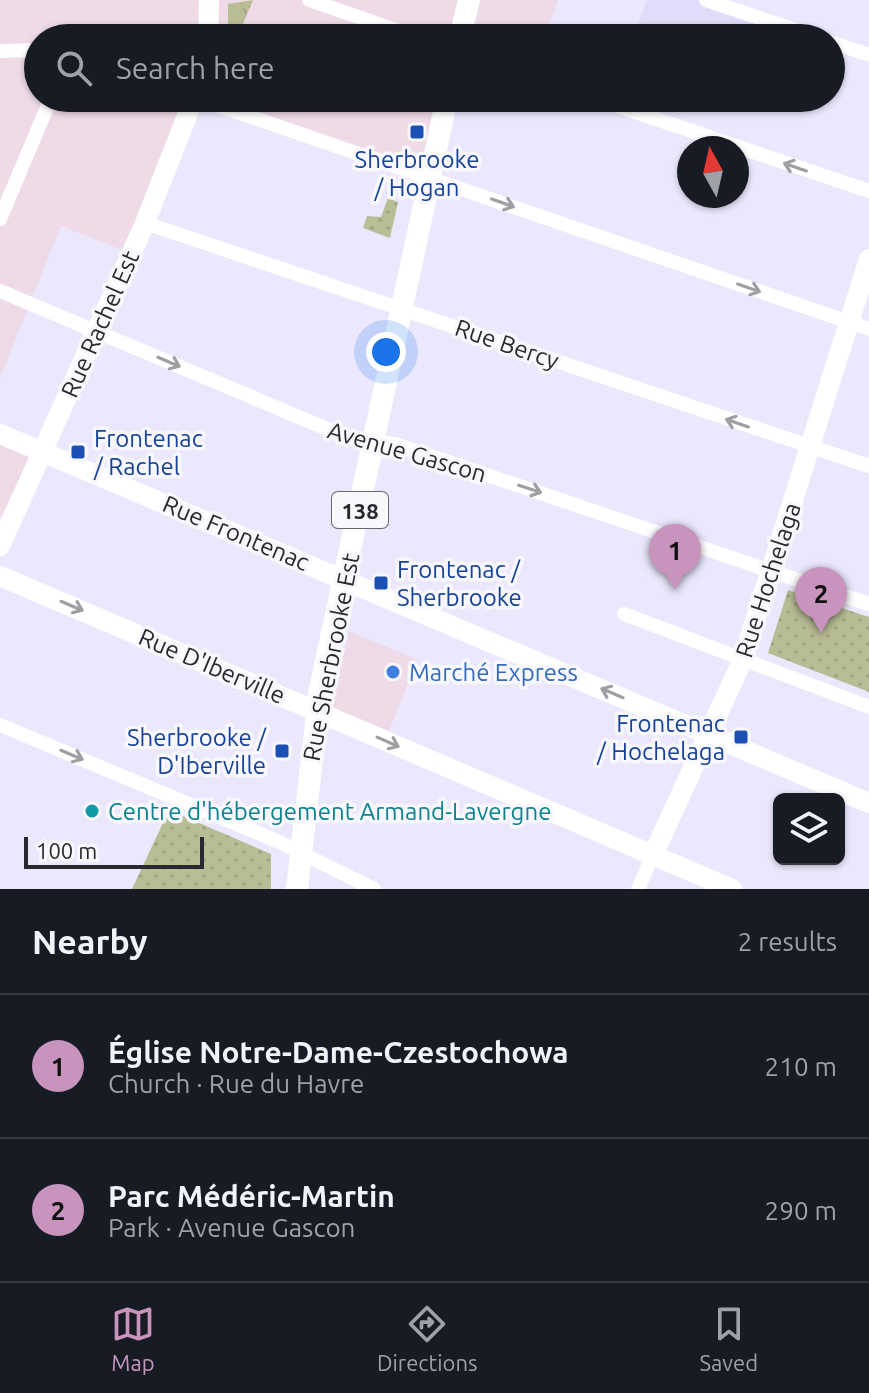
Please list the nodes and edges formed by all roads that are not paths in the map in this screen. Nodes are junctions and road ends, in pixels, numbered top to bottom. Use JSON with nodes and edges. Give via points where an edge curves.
{"nodes":[{"id":1,"x":209,"y":0,"type":"edge"},
{"id":2,"x":309,"y":0,"type":"edge"},
{"id":3,"x":469,"y":0,"type":"edge"},
{"id":4,"x":706,"y":0,"type":"edge"},
{"id":5,"x":208,"y":24,"type":"edge"},
{"id":6,"x":378,"y":24,"type":"edge"},
{"id":7,"x":463,"y":24,"type":"edge"},
{"id":8,"x":777,"y":24,"type":"edge"},
{"id":9,"x":845,"y":47,"type":"edge"},
{"id":10,"x":24,"y":50,"type":"edge"},
{"id":11,"x":0,"y":51,"type":"edge"},
{"id":12,"x":869,"y":55,"type":"edge"},
{"id":13,"x":45,"y":112,"type":"edge"},
{"id":14,"x":189,"y":112,"type":"edge"},
{"id":15,"x":236,"y":112,"type":"edge"},
{"id":16,"x":444,"y":112,"type":"edge"},
{"id":17,"x":635,"y":112,"type":"edge"},
{"id":18,"x":429,"y":177,"type":"junction"},
{"id":19,"x":869,"y":191,"type":"edge"},
{"id":20,"x":0,"y":219,"type":"edge"},
{"id":21,"x":145,"y":223,"type":"junction"},
{"id":22,"x":869,"y":259,"type":"edge"},
{"id":23,"x":0,"y":291,"type":"edge"},
{"id":24,"x":402,"y":309,"type":"junction"},
{"id":25,"x":859,"y":326,"type":"edge"},
{"id":26,"x":97,"y":333,"type":"junction"},
{"id":27,"x":0,"y":434,"type":"edge"},
{"id":28,"x":375,"y":442,"type":"junction"},
{"id":29,"x":811,"y":447,"type":"junction"},
{"id":30,"x":43,"y":452,"type":"junction"},
{"id":31,"x":869,"y":466,"type":"edge"},
{"id":32,"x":0,"y":546,"type":"edge"},
{"id":33,"x":772,"y":571,"type":"junction"},
{"id":34,"x":0,"y":576,"type":"edge"},
{"id":35,"x":345,"y":579,"type":"junction"},
{"id":36,"x":869,"y":604,"type":"edge"},
{"id":37,"x":624,"y":614,"type":"dead end"},
{"id":38,"x":743,"y":659,"type":"junction"},
{"id":39,"x":869,"y":707,"type":"edge"},
{"id":40,"x":317,"y":711,"type":"junction"},
{"id":41,"x":0,"y":725,"type":"edge"},
{"id":42,"x":710,"y":734,"type":"junction"},
{"id":43,"x":869,"y":803,"type":"edge"},
{"id":44,"x":300,"y":854,"type":"junction"},
{"id":45,"x":653,"y":855,"type":"junction"},
{"id":46,"x":297,"y":889,"type":"edge"},
{"id":47,"x":374,"y":889,"type":"edge"},
{"id":48,"x":638,"y":889,"type":"edge"},
{"id":49,"x":732,"y":889,"type":"edge"}],
"edges":[{"from":1,"to":5,"type":"main road"},
{"from":2,"to":6,"type":"street"},
{"from":3,"to":7,"type":"main road"},
{"from":4,"to":8,"type":"street"},
{"from":9,"to":12,"type":"street"},
{"from":10,"to":11,"type":"street"},
{"from":13,"to":20,"type":"street"},
{"from":14,"to":21,"type":"main road","name":"Rue Rachel Est"},
{"from":15,"to":18,"type":"street"},
{"from":16,"to":18,"type":"main road","name":"Rue Sherbrooke Est","number":"138"},
{"from":19,"to":17,"type":"street","one_way":true},
{"from":18,"to":24,"type":"main road","name":"Rue Sherbrooke Est","number":"138"},
{"from":18,"to":25,"type":"street","one_way":true},
{"from":21,"to":24,"type":"street","name":"Rue Bercy"},
{"from":21,"to":26,"type":"main road","name":"Rue Rachel Est"},
{"from":22,"to":25,"type":"main road","name":"Rue Hochelaga"},
{"from":23,"to":26,"type":"street","name":"Avenue Gascon"},
{"from":24,"to":28,"type":"main road","name":"Rue Sherbrooke Est","number":"138"},
{"from":29,"to":24,"type":"street","name":"Rue Bercy","one_way":true},
{"from":25,"to":29,"type":"main road","name":"Rue Hochelaga"},
{"from":26,"to":28,"type":"street","name":"Avenue Gascon","one_way":true,"via":[[351,439]]},
{"from":26,"to":30,"type":"main road","name":"Rue Rachel Est"},
{"from":27,"to":30,"type":"main road","name":"Rue Frontenac"},
{"from":28,"to":33,"type":"street","name":"Avenue Gascon","one_way":true,"via":[[395,444]]},
{"from":28,"to":35,"type":"main road","name":"Rue Sherbrooke Est","number":"138"},
{"from":29,"to":31,"type":"street","name":"Rue Bercy"},
{"from":29,"to":33,"type":"main road","name":"Rue Hochelaga"},
{"from":30,"to":32,"type":"main road","name":"Rue Rachel Est"},
{"from":30,"to":35,"type":"main road","name":"Rue Frontenac"},
{"from":33,"to":36,"type":"street","name":"Avenue Gascon"},
{"from":33,"to":38,"type":"main road","name":"Rue Hochelaga"},
{"from":34,"to":40,"type":"main road","name":"Rue D'Iberville","one_way":true},
{"from":35,"to":40,"type":"main road","name":"Rue Sherbrooke Est","number":"138"},
{"from":42,"to":35,"type":"main road","name":"Rue Frontenac","one_way":true},
{"from":37,"to":38,"type":"street"},
{"from":38,"to":39,"type":"street"},
{"from":38,"to":42,"type":"main road","name":"Rue Hochelaga"},
{"from":40,"to":44,"type":"main road","name":"Rue Sherbrooke Est","number":"138"},
{"from":40,"to":45,"type":"main road","name":"Rue D'Iberville","one_way":true},
{"from":41,"to":44,"type":"street","one_way":true},
{"from":42,"to":43,"type":"main road","name":"Rue Frontenac"},
{"from":42,"to":45,"type":"main road","name":"Rue Hochelaga"},
{"from":44,"to":46,"type":"main road","name":"Rue Sherbrooke Est","number":"138"},
{"from":44,"to":47,"type":"street"},
{"from":45,"to":48,"type":"street","name":"Rue Hochelaga"},
{"from":45,"to":49,"type":"main road","name":"Rue D'Iberville"}]}
